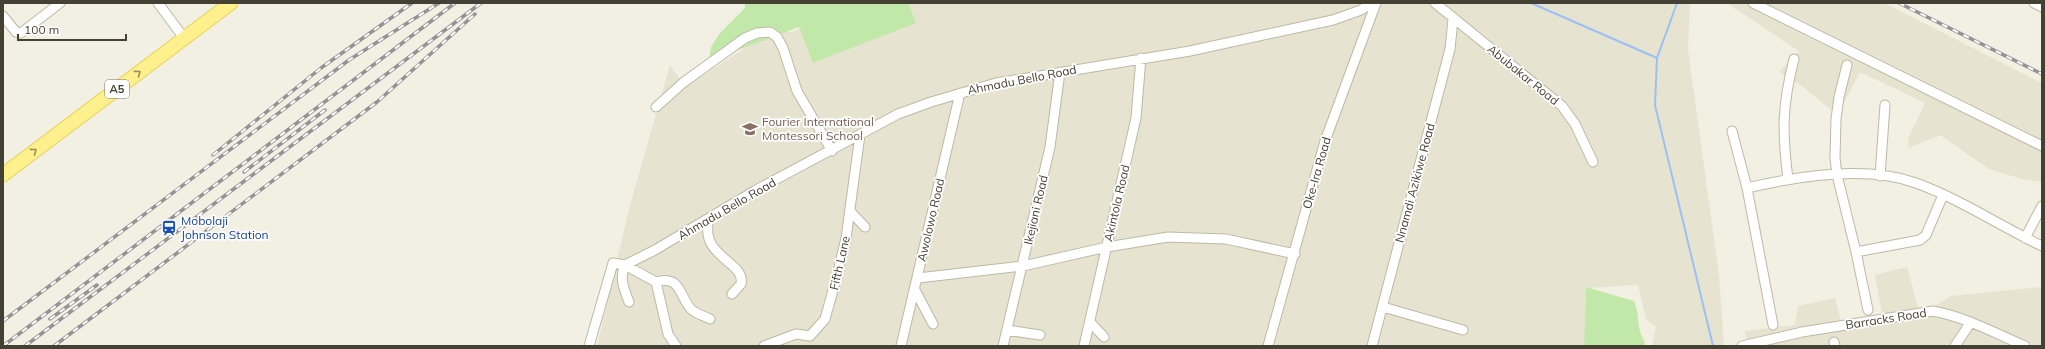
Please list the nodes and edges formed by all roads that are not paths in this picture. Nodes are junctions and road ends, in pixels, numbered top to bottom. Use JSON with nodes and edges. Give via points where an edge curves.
{"nodes":[{"id":1,"x":60,"y":3,"type":"edge"},
{"id":2,"x":158,"y":3,"type":"edge"},
{"id":3,"x":231,"y":3,"type":"edge"},
{"id":4,"x":1371,"y":3,"type":"edge"},
{"id":5,"x":1376,"y":3,"type":"edge"},
{"id":6,"x":1435,"y":3,"type":"edge"},
{"id":7,"x":1753,"y":3,"type":"edge"},
{"id":8,"x":2034,"y":3,"type":"edge"},
{"id":9,"x":2042,"y":7,"type":"edge"},
{"id":10,"x":3,"y":16,"type":"edge"},
{"id":11,"x":1453,"y":19,"type":"junction"},
{"id":12,"x":184,"y":38,"type":"junction"},
{"id":13,"x":1141,"y":58,"type":"junction"},
{"id":14,"x":1794,"y":59,"type":"dead end"},
{"id":15,"x":1847,"y":65,"type":"dead end"},
{"id":16,"x":1060,"y":72,"type":"junction"},
{"id":17,"x":960,"y":93,"type":"junction"},
{"id":18,"x":1885,"y":105,"type":"dead end"},
{"id":19,"x":656,"y":107,"type":"dead end"},
{"id":20,"x":1732,"y":131,"type":"dead end"},
{"id":21,"x":860,"y":135,"type":"junction"},
{"id":22,"x":2042,"y":146,"type":"edge"},
{"id":23,"x":832,"y":151,"type":"junction"},
{"id":24,"x":1593,"y":162,"type":"dead end"},
{"id":25,"x":3,"y":175,"type":"edge"},
{"id":26,"x":1837,"y":175,"type":"junction"},
{"id":27,"x":1880,"y":176,"type":"junction"},
{"id":28,"x":1788,"y":179,"type":"junction"},
{"id":29,"x":1748,"y":188,"type":"junction"},
{"id":30,"x":1944,"y":196,"type":"junction"},
{"id":31,"x":2042,"y":206,"type":"edge"},
{"id":32,"x":850,"y":211,"type":"junction"},
{"id":33,"x":709,"y":219,"type":"junction"},
{"id":34,"x":865,"y":227,"type":"dead end"},
{"id":35,"x":2025,"y":238,"type":"junction"},
{"id":36,"x":2042,"y":246,"type":"edge"},
{"id":37,"x":1107,"y":247,"type":"junction"},
{"id":38,"x":1856,"y":252,"type":"junction"},
{"id":39,"x":1295,"y":254,"type":"junction"},
{"id":40,"x":625,"y":265,"type":"junction"},
{"id":41,"x":1023,"y":266,"type":"junction"},
{"id":42,"x":918,"y":278,"type":"junction"},
{"id":43,"x":656,"y":282,"type":"junction"},
{"id":44,"x":915,"y":290,"type":"junction"},
{"id":45,"x":732,"y":294,"type":"dead end"},
{"id":46,"x":629,"y":302,"type":"dead end"},
{"id":47,"x":1383,"y":307,"type":"junction"},
{"id":48,"x":1868,"y":310,"type":"dead end"},
{"id":49,"x":710,"y":318,"type":"dead end"},
{"id":50,"x":1090,"y":322,"type":"junction"},
{"id":51,"x":1971,"y":322,"type":"junction"},
{"id":52,"x":933,"y":324,"type":"dead end"},
{"id":53,"x":1773,"y":325,"type":"dead end"},
{"id":54,"x":1007,"y":330,"type":"junction"},
{"id":55,"x":1462,"y":330,"type":"dead end"},
{"id":56,"x":1040,"y":335,"type":"dead end"},
{"id":57,"x":1104,"y":337,"type":"dead end"},
{"id":58,"x":589,"y":346,"type":"edge"},
{"id":59,"x":676,"y":346,"type":"edge"},
{"id":60,"x":764,"y":346,"type":"edge"},
{"id":61,"x":901,"y":346,"type":"edge"},
{"id":62,"x":1003,"y":346,"type":"edge"},
{"id":63,"x":1084,"y":346,"type":"edge"},
{"id":64,"x":1268,"y":346,"type":"edge"},
{"id":65,"x":1372,"y":346,"type":"edge"},
{"id":66,"x":1742,"y":346,"type":"edge"},
{"id":67,"x":1955,"y":346,"type":"edge"},
{"id":68,"x":2025,"y":346,"type":"edge"}],
"edges":[{"from":1,"to":10,"type":"street","via":[[24,32],[18,33]]},
{"from":2,"to":12,"type":"street"},
{"from":3,"to":12,"type":"main road","number":"A5"},
{"from":4,"to":13,"type":"street","name":"Ahmadu Bello Road","via":[[1361,10],[1334,20],[1190,51]]},
{"from":5,"to":39,"type":"street","name":"Oke-Ira Road","via":[[1325,141]]},
{"from":6,"to":11,"type":"street"},
{"from":7,"to":22,"type":"street"},
{"from":8,"to":9,"type":"street"},
{"from":11,"to":24,"type":"street","name":"Abubakar Road","via":[[1562,106],[1575,124]]},
{"from":11,"to":47,"type":"street","name":"Nnamdi Azikiwe Road","via":[[1450,49]]},
{"from":25,"to":12,"type":"main road","number":"A5","one_way":true},
{"from":13,"to":16,"type":"street","name":"Ahmadu Bello Road"},
{"from":13,"to":37,"type":"street","name":"Akintola Road","via":[[1136,118]]},
{"from":14,"to":28,"type":"street","via":[[1783,119]]},
{"from":15,"to":26,"type":"street","via":[[1836,119]]},
{"from":16,"to":17,"type":"street","name":"Ahmadu Bello Road","via":[[996,83]]},
{"from":16,"to":41,"type":"street","name":"Ikejiani Road","via":[[1050,147]]},
{"from":17,"to":21,"type":"street","name":"Ahmadu Bello Road","via":[[898,114]]},
{"from":17,"to":42,"type":"street","name":"Awolowo Road"},
{"from":18,"to":27,"type":"street"},
{"from":19,"to":23,"type":"street","via":[[684,82],[745,38],[757,33],[770,32],[777,38],[797,91]]},
{"from":20,"to":29,"type":"street"},
{"from":21,"to":23,"type":"street","name":"Ahmadu Bello Road"},
{"from":21,"to":32,"type":"street","name":"Fifth Lane"},
{"from":23,"to":33,"type":"street","name":"Ahmadu Bello Road","via":[[756,190]]},
{"from":26,"to":27,"type":"street"},
{"from":26,"to":28,"type":"street"},
{"from":26,"to":38,"type":"street"},
{"from":27,"to":30,"type":"street","via":[[1916,183]]},
{"from":28,"to":29,"type":"street"},
{"from":29,"to":53,"type":"street"},
{"from":30,"to":35,"type":"street"},
{"from":30,"to":38,"type":"street","via":[[1926,235],[1920,240]]},
{"from":31,"to":35,"type":"street"},
{"from":32,"to":34,"type":"street"},
{"from":32,"to":60,"type":"street","name":"Fifth Lane","via":[[825,319],[810,336],[796,334]]},
{"from":33,"to":40,"type":"street","name":"Ahmadu Bello Road"},
{"from":33,"to":45,"type":"street","via":[[707,227],[711,244],[740,275],[741,284]]},
{"from":35,"to":36,"type":"street"},
{"from":37,"to":39,"type":"street","via":[[1168,237],[1226,239]]},
{"from":37,"to":41,"type":"street"},
{"from":37,"to":50,"type":"street","name":"Akintola Road"},
{"from":38,"to":48,"type":"street"},
{"from":39,"to":64,"type":"street","name":"Oke-Ira Road"},
{"from":40,"to":43,"type":"street"},
{"from":40,"to":46,"type":"street","via":[[621,273]]},
{"from":40,"to":58,"type":"street","via":[[612,263]]},
{"from":41,"to":42,"type":"street"},
{"from":41,"to":54,"type":"street","name":"Ikejiani Road"},
{"from":42,"to":44,"type":"street","name":"Awolowo Road"},
{"from":43,"to":49,"type":"street","via":[[665,280],[675,283],[691,309]]},
{"from":43,"to":59,"type":"street","via":[[668,334]]},
{"from":44,"to":52,"type":"street"},
{"from":44,"to":61,"type":"street","name":"Awolowo Road"},
{"from":47,"to":55,"type":"street"},
{"from":47,"to":65,"type":"street","name":"Nnamdi Azikiwe Road"},
{"from":50,"to":57,"type":"street"},
{"from":50,"to":63,"type":"street","name":"Akintola Road"},
{"from":51,"to":66,"type":"street","name":"Barracks Road","via":[[1933,312],[1802,332]]},
{"from":51,"to":67,"type":"street"},
{"from":51,"to":68,"type":"street","name":"Barracks Road"},
{"from":54,"to":56,"type":"street"},
{"from":54,"to":62,"type":"street","name":"Ikejiani Road"}]}
